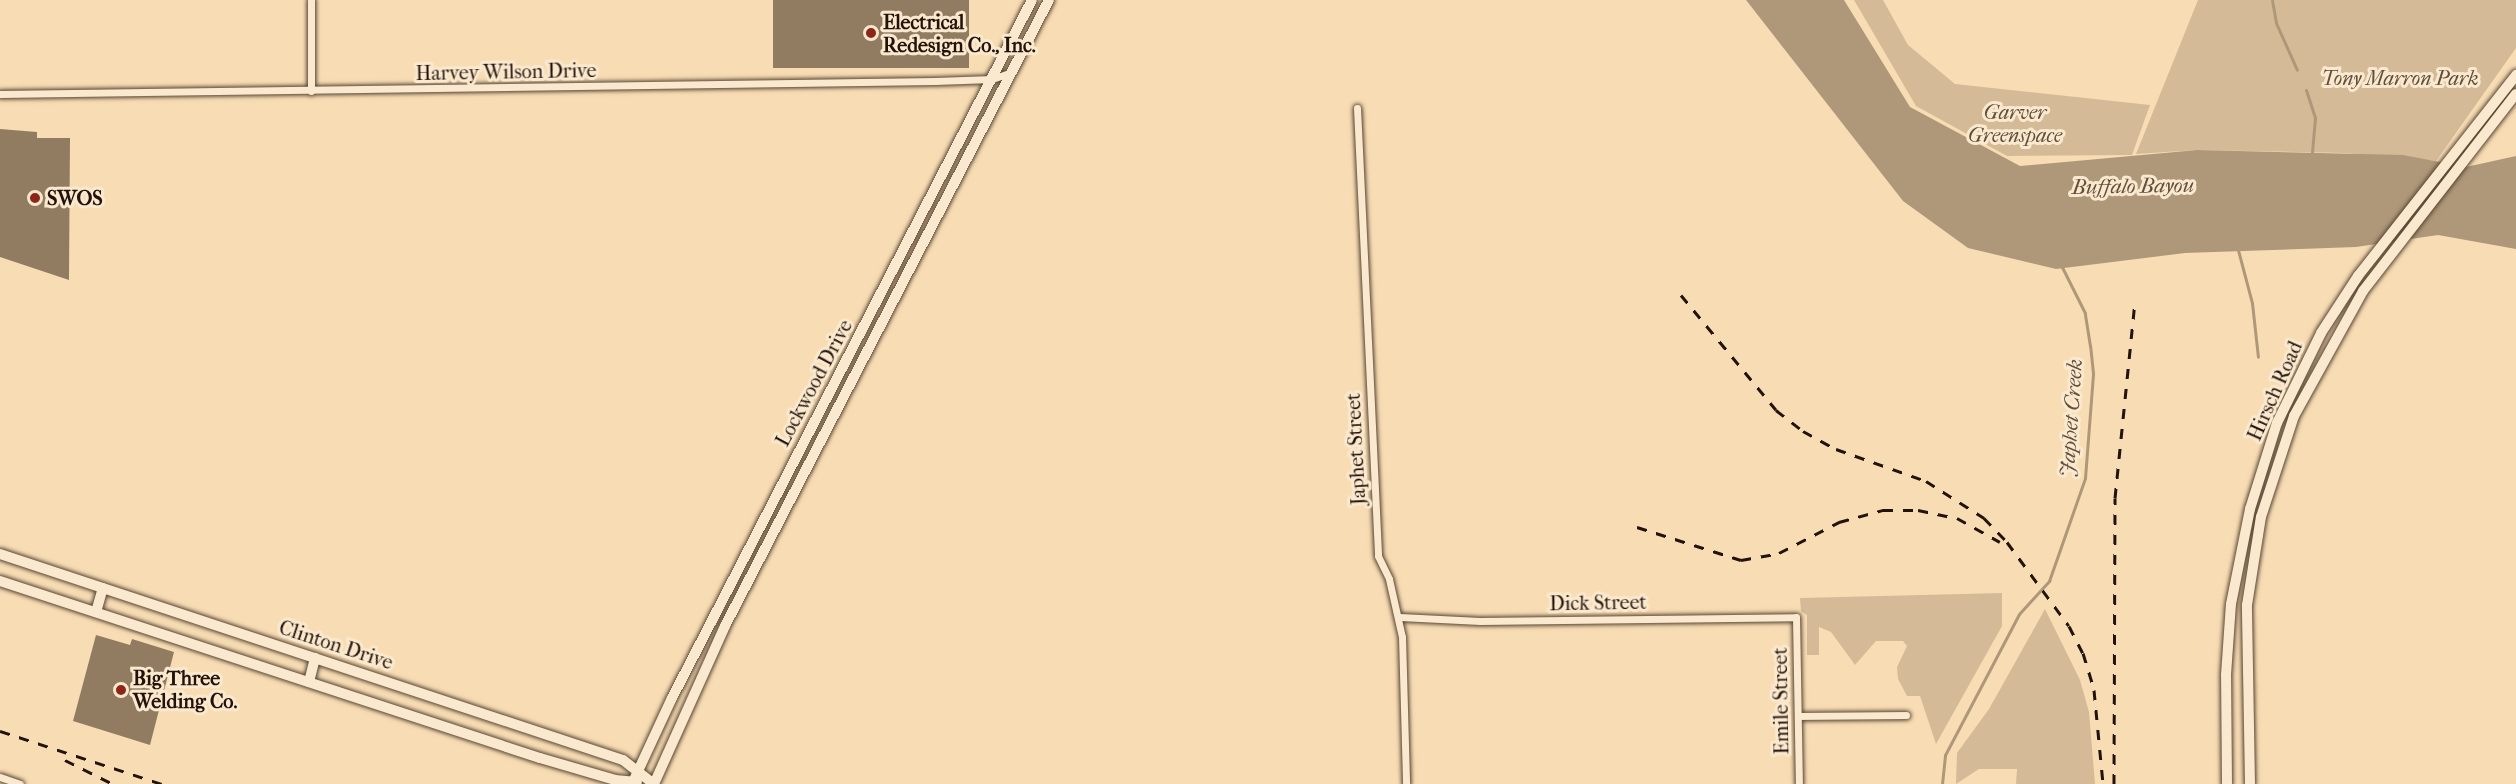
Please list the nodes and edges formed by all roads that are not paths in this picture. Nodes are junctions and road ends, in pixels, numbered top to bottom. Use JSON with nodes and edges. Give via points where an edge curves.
{"nodes":[{"id":1,"x":311,"y":0,"type":"edge"},
{"id":2,"x":1032,"y":0,"type":"edge"},
{"id":3,"x":1049,"y":0,"type":"edge"},
{"id":4,"x":1011,"y":72,"type":"junction"},
{"id":5,"x":2516,"y":75,"type":"edge"},
{"id":6,"x":992,"y":79,"type":"junction"},
{"id":7,"x":311,"y":91,"type":"junction"},
{"id":8,"x":0,"y":94,"type":"edge"},
{"id":9,"x":2516,"y":94,"type":"edge"},
{"id":10,"x":1357,"y":108,"type":"dead end"},
{"id":11,"x":931,"y":191,"type":"junction"},
{"id":12,"x":944,"y":198,"type":"junction"},
{"id":13,"x":884,"y":286,"type":"junction"},
{"id":14,"x":896,"y":290,"type":"junction"},
{"id":15,"x":746,"y":552,"type":"junction"},
{"id":16,"x":0,"y":554,"type":"edge"},
{"id":17,"x":759,"y":558,"type":"junction"},
{"id":18,"x":0,"y":581,"type":"edge"},
{"id":19,"x":103,"y":588,"type":"junction"},
{"id":20,"x":727,"y":590,"type":"junction"},
{"id":21,"x":740,"y":596,"type":"junction"},
{"id":22,"x":96,"y":612,"type":"junction"},
{"id":23,"x":1400,"y":617,"type":"junction"},
{"id":24,"x":1796,"y":617,"type":"joint"},
{"id":25,"x":696,"y":651,"type":"junction"},
{"id":26,"x":315,"y":658,"type":"junction"},
{"id":27,"x":711,"y":658,"type":"junction"},
{"id":28,"x":309,"y":682,"type":"junction"},
{"id":29,"x":1906,"y":715,"type":"dead end"},
{"id":30,"x":1798,"y":716,"type":"junction"},
{"id":31,"x":637,"y":771,"type":"junction"},
{"id":32,"x":0,"y":777,"type":"edge"},
{"id":33,"x":632,"y":783,"type":"edge"},
{"id":34,"x":20,"y":784,"type":"edge"},
{"id":35,"x":654,"y":784,"type":"edge"},
{"id":36,"x":1406,"y":784,"type":"edge"},
{"id":37,"x":1799,"y":784,"type":"edge"},
{"id":38,"x":2227,"y":784,"type":"edge"},
{"id":39,"x":2250,"y":784,"type":"edge"}],
"edges":[{"from":1,"to":7,"type":"street"},
{"from":2,"to":6,"type":"main road","name":"Lockwood Drive"},
{"from":3,"to":4,"type":"main road","name":"Lockwood Drive"},
{"from":4,"to":6,"type":"street","name":"Harvey Wilson Drive"},
{"from":4,"to":12,"type":"main road","name":"Lockwood Drive"},
{"from":5,"to":38,"type":"main road","name":"Hirsch Road","via":[[2358,276],[2321,333],[2277,423],[2236,572],[2226,675]]},
{"from":6,"to":7,"type":"street","name":"Harvey Wilson Drive"},
{"from":6,"to":11,"type":"main road","name":"Lockwood Drive"},
{"from":7,"to":8,"type":"street","name":"Harvey Wilson Drive"},
{"from":9,"to":39,"type":"main road","name":"Hirsch Road","via":[[2372,278],[2332,340],[2283,446],[2255,548],[2247,605]]},
{"from":10,"to":23,"type":"street","name":"Japhet Street","via":[[1378,556]]},
{"from":11,"to":12,"type":"main road"},
{"from":11,"to":13,"type":"main road","name":"Lockwood Drive"},
{"from":12,"to":14,"type":"main road","name":"Lockwood Drive"},
{"from":13,"to":14,"type":"main road"},
{"from":13,"to":15,"type":"main road","name":"Lockwood Drive"},
{"from":14,"to":17,"type":"main road","name":"Lockwood Drive"},
{"from":15,"to":17,"type":"main road"},
{"from":15,"to":20,"type":"main road","name":"Lockwood Drive"},
{"from":16,"to":19,"type":"main road","name":"Clinton Drive"},
{"from":17,"to":21,"type":"main road","name":"Lockwood Drive"},
{"from":18,"to":22,"type":"main road"},
{"from":19,"to":22,"type":"main road"},
{"from":19,"to":26,"type":"main road","name":"Clinton Drive"},
{"from":20,"to":21,"type":"main road"},
{"from":20,"to":25,"type":"main road","name":"Lockwood Drive"},
{"from":21,"to":27,"type":"main road","name":"Lockwood Drive"},
{"from":22,"to":28,"type":"main road"},
{"from":23,"to":24,"type":"street","name":"Dick Street","via":[[1480,621]]},
{"from":23,"to":36,"type":"street","name":"Japhet Street","via":[[1405,661]]},
{"from":24,"to":30,"type":"street","name":"Emile Street"},
{"from":25,"to":27,"type":"main road"},
{"from":25,"to":31,"type":"main road","name":"Lockwood Drive"},
{"from":26,"to":28,"type":"main road"},
{"from":26,"to":31,"type":"main road","name":"Clinton Drive","via":[[623,760]]},
{"from":27,"to":35,"type":"main road","name":"Lockwood Drive"},
{"from":28,"to":33,"type":"main road","via":[[540,758]]},
{"from":29,"to":30,"type":"street"},
{"from":30,"to":37,"type":"street","name":"Emile Street"},
{"from":31,"to":33,"type":"main road","name":"Lockwood Drive"},
{"from":31,"to":35,"type":"main road","name":"Clinton Drive"},
{"from":32,"to":34,"type":"street"},
{"from":33,"to":35,"type":"main road"}]}
